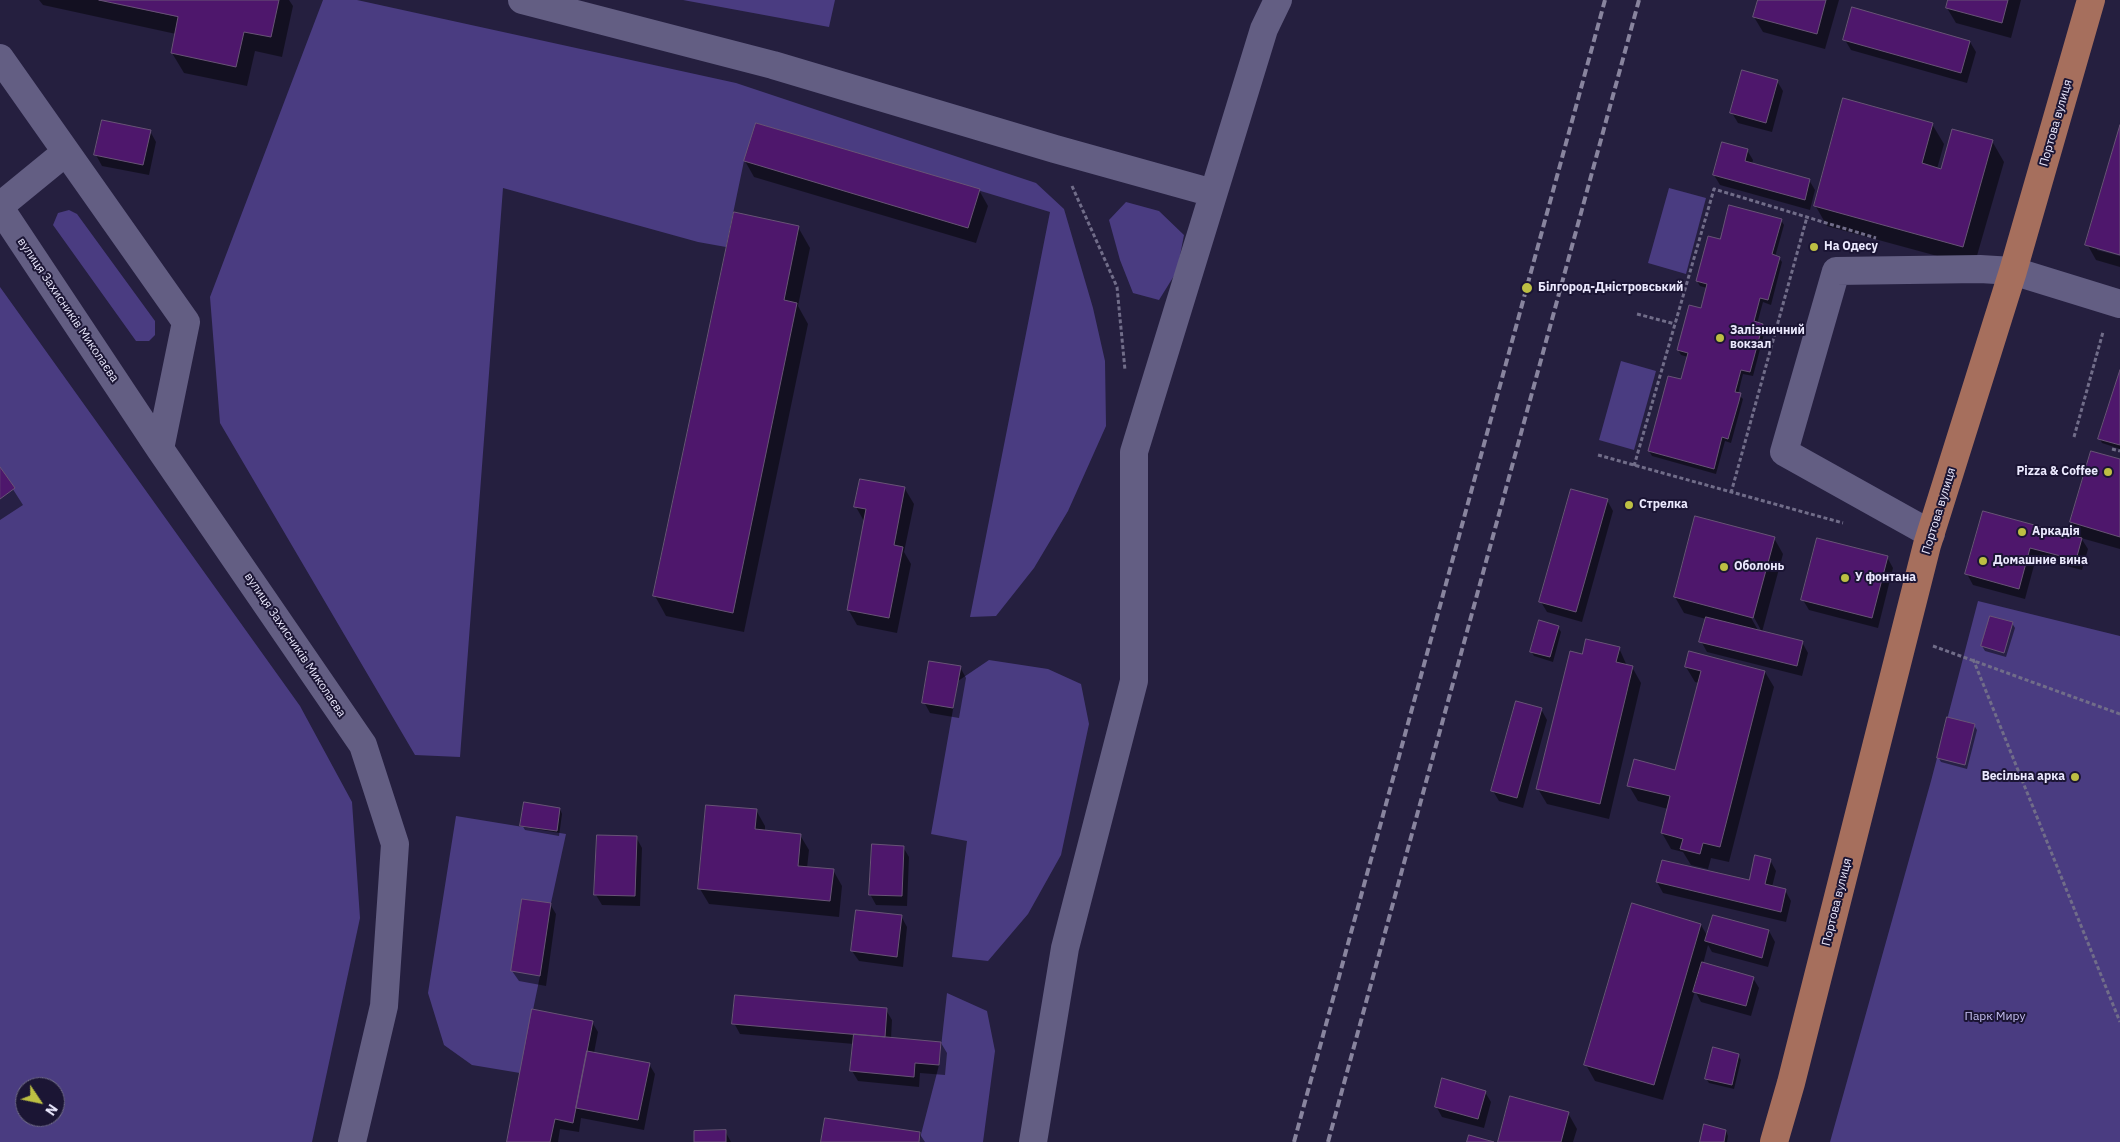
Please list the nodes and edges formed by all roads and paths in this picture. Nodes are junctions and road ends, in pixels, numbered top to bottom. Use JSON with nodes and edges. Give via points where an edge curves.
{"nodes":[{"id":1,"x":522,"y":0,"type":"edge"},
{"id":2,"x":1278,"y":0,"type":"edge"},
{"id":3,"x":2090,"y":0,"type":"edge"},
{"id":4,"x":0,"y":58,"type":"edge"},
{"id":5,"x":1055,"y":149,"type":"junction"},
{"id":6,"x":66,"y":152,"type":"junction"},
{"id":7,"x":1214,"y":193,"type":"junction"},
{"id":8,"x":0,"y":207,"type":"edge"},
{"id":9,"x":1807,"y":217,"type":"junction"},
{"id":10,"x":1884,"y":240,"type":"dead end"},
{"id":11,"x":2013,"y":271,"type":"junction"},
{"id":12,"x":2120,"y":304,"type":"edge"},
{"id":13,"x":1637,"y":314,"type":"dead end"},
{"id":14,"x":1675,"y":324,"type":"junction"},
{"id":15,"x":2104,"y":326,"type":"dead end"},
{"id":16,"x":1126,"y":374,"type":"dead end"},
{"id":17,"x":2074,"y":437,"type":"dead end"},
{"id":18,"x":160,"y":449,"type":"junction"},
{"id":19,"x":2112,"y":449,"type":"dead end"},
{"id":20,"x":2120,"y":451,"type":"edge"},
{"id":21,"x":1598,"y":455,"type":"dead end"},
{"id":22,"x":1634,"y":466,"type":"junction"},
{"id":23,"x":1731,"y":492,"type":"junction"},
{"id":24,"x":1846,"y":524,"type":"dead end"},
{"id":25,"x":1931,"y":534,"type":"junction"},
{"id":26,"x":1932,"y":646,"type":"dead end"},
{"id":27,"x":1972,"y":659,"type":"junction"},
{"id":28,"x":2120,"y":714,"type":"edge"},
{"id":29,"x":2120,"y":1022,"type":"edge"},
{"id":30,"x":352,"y":1142,"type":"edge"},
{"id":31,"x":1033,"y":1142,"type":"edge"},
{"id":32,"x":1774,"y":1142,"type":"edge"}],
"edges":[{"from":1,"to":5,"type":"street","via":[[774,65]]},
{"from":2,"to":7,"type":"street","via":[[1264,29]]},
{"from":3,"to":11,"type":"main road","name":"Портова вулиця"},
{"from":4,"to":6,"type":"street"},
{"from":5,"to":7,"type":"street"},
{"from":5,"to":16,"type":"path","via":[[1117,287]]},
{"from":6,"to":8,"type":"street"},
{"from":6,"to":18,"type":"street","via":[[186,322]]},
{"from":7,"to":31,"type":"street","via":[[1134,452],[1134,681],[1065,948]]},
{"from":8,"to":18,"type":"street","name":"вулиця Захисників Миколаєва"},
{"from":9,"to":10,"type":"path"},
{"from":9,"to":14,"type":"path","via":[[1714,189]]},
{"from":9,"to":23,"type":"path"},
{"from":11,"to":12,"type":"street"},
{"from":11,"to":25,"type":"main road","name":"Портова вулиця"},
{"from":11,"to":25,"type":"street","via":[[1836,271],[1784,452]]},
{"from":13,"to":14,"type":"path"},
{"from":14,"to":22,"type":"path"},
{"from":15,"to":17,"type":"path"},
{"from":18,"to":30,"type":"street","name":"вулиця Захисників Миколаєва","via":[[363,745],[395,844],[384,1006]]},
{"from":19,"to":20,"type":"path"},
{"from":21,"to":22,"type":"path"},
{"from":22,"to":23,"type":"path"},
{"from":23,"to":24,"type":"path"},
{"from":25,"to":32,"type":"main road","name":"Портова вулиця"},
{"from":26,"to":27,"type":"path"},
{"from":27,"to":28,"type":"path"},
{"from":27,"to":29,"type":"path"}]}
